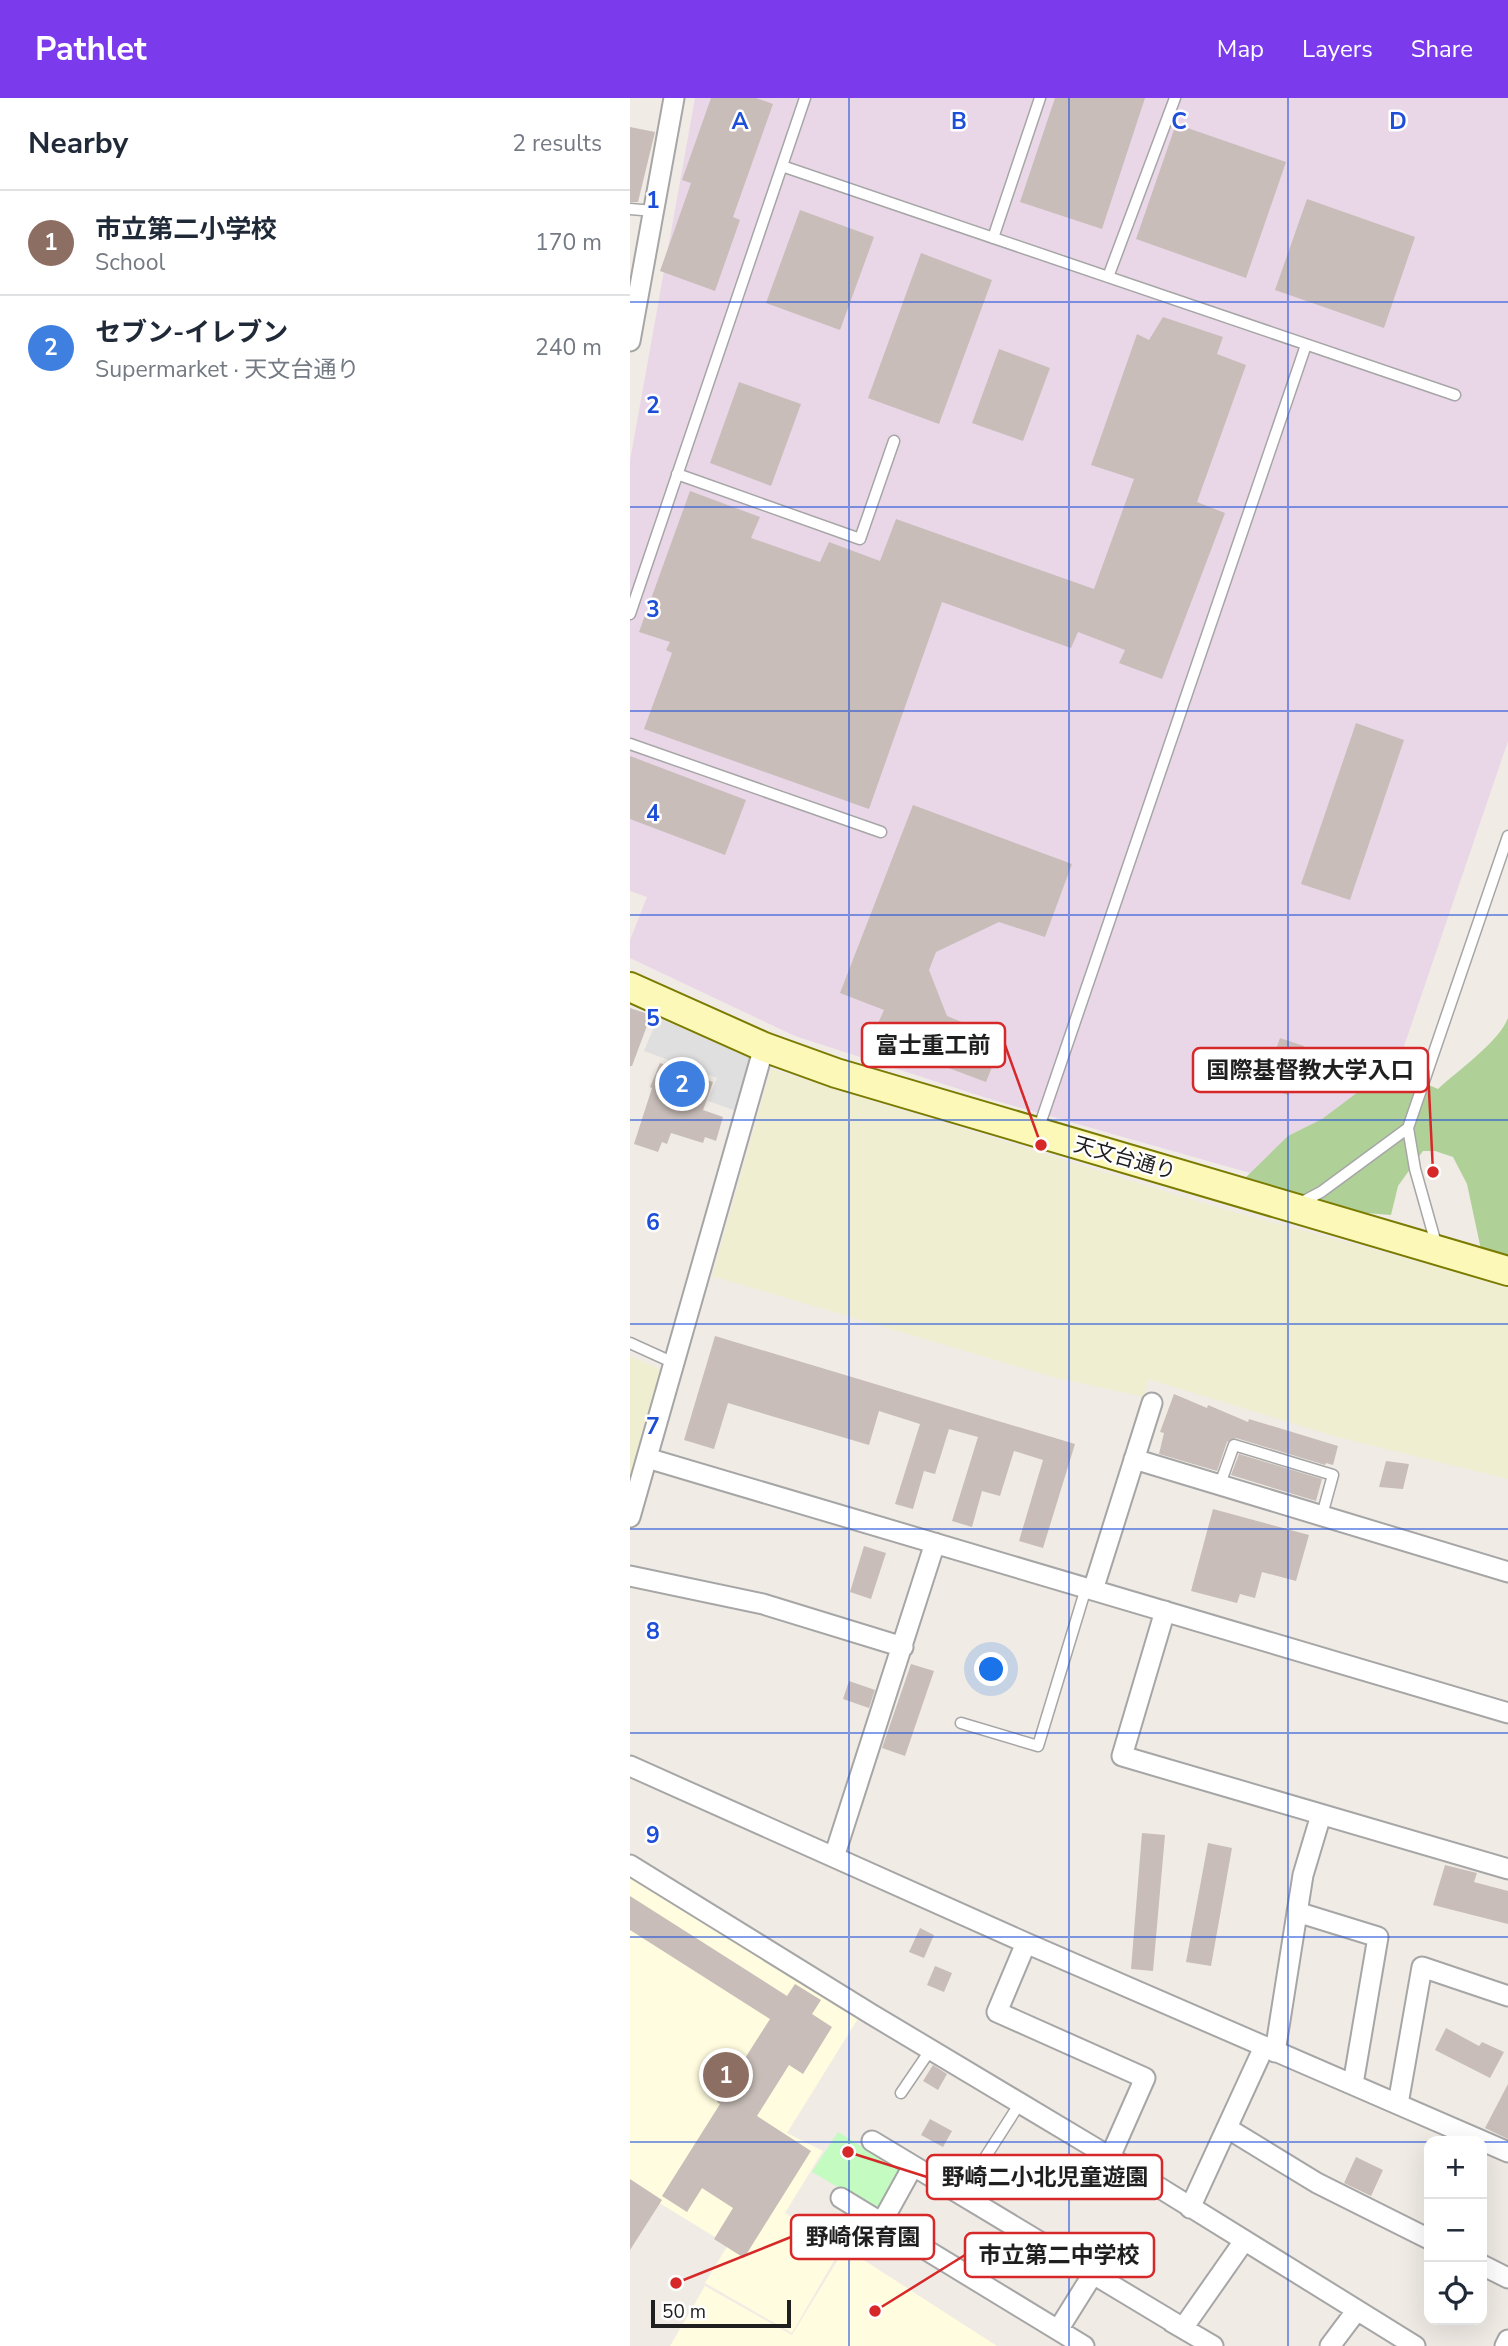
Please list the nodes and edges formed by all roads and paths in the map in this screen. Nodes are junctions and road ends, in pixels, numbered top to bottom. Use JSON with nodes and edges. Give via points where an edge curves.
{"nodes":[{"id":1,"x":674,"y":98,"type":"edge"},
{"id":2,"x":805,"y":98,"type":"edge"},
{"id":3,"x":1040,"y":98,"type":"edge"},
{"id":4,"x":1175,"y":98,"type":"edge"},
{"id":5,"x":782,"y":166,"type":"junction"},
{"id":6,"x":630,"y":209,"type":"edge"},
{"id":7,"x":654,"y":211,"type":"junction"},
{"id":8,"x":993,"y":238,"type":"junction"},
{"id":9,"x":636,"y":271,"type":"edge"},
{"id":10,"x":1108,"y":277,"type":"junction"},
{"id":11,"x":630,"y":341,"type":"edge"},
{"id":12,"x":1306,"y":345,"type":"junction"},
{"id":13,"x":1455,"y":395,"type":"dead end"},
{"id":14,"x":894,"y":441,"type":"dead end"},
{"id":15,"x":677,"y":474,"type":"junction"},
{"id":16,"x":630,"y":614,"type":"edge"},
{"id":17,"x":630,"y":744,"type":"edge"},
{"id":18,"x":881,"y":832,"type":"dead end"},
{"id":19,"x":1508,"y":836,"type":"edge"},
{"id":20,"x":630,"y":987,"type":"edge"},
{"id":21,"x":764,"y":1046,"type":"junction"},
{"id":22,"x":1408,"y":1128,"type":"junction"},
{"id":23,"x":1037,"y":1132,"type":"junction"},
{"id":24,"x":1291,"y":1208,"type":"junction"},
{"id":25,"x":1438,"y":1251,"type":"junction"},
{"id":26,"x":1508,"y":1271,"type":"edge"},
{"id":27,"x":630,"y":1343,"type":"edge"},
{"id":28,"x":674,"y":1363,"type":"junction"},
{"id":29,"x":1152,"y":1402,"type":"dead end"},
{"id":30,"x":647,"y":1458,"type":"junction"},
{"id":31,"x":1134,"y":1459,"type":"junction"},
{"id":32,"x":1220,"y":1484,"type":"junction"},
{"id":33,"x":1322,"y":1515,"type":"junction"},
{"id":34,"x":630,"y":1517,"type":"edge"},
{"id":35,"x":935,"y":1543,"type":"junction"},
{"id":36,"x":1508,"y":1572,"type":"edge"},
{"id":37,"x":630,"y":1576,"type":"edge"},
{"id":38,"x":1090,"y":1589,"type":"junction"},
{"id":39,"x":1165,"y":1611,"type":"junction"},
{"id":40,"x":903,"y":1647,"type":"junction"},
{"id":41,"x":1508,"y":1713,"type":"edge"},
{"id":42,"x":961,"y":1723,"type":"dead end"},
{"id":43,"x":630,"y":1766,"type":"edge"},
{"id":44,"x":1321,"y":1815,"type":"junction"},
{"id":45,"x":834,"y":1857,"type":"junction"},
{"id":46,"x":630,"y":1865,"type":"edge"},
{"id":47,"x":1508,"y":1869,"type":"edge"},
{"id":48,"x":1297,"y":1912,"type":"junction"},
{"id":49,"x":1026,"y":1943,"type":"junction"},
{"id":50,"x":1508,"y":1996,"type":"edge"},
{"id":51,"x":931,"y":2049,"type":"junction"},
{"id":52,"x":1270,"y":2049,"type":"junction"},
{"id":53,"x":1353,"y":2084,"type":"junction"},
{"id":54,"x":901,"y":2093,"type":"dead end"},
{"id":55,"x":1020,"y":2103,"type":"junction"},
{"id":56,"x":1398,"y":2104,"type":"junction"},
{"id":57,"x":1227,"y":2128,"type":"junction"},
{"id":58,"x":872,"y":2141,"type":"dead end"},
{"id":59,"x":1508,"y":2152,"type":"edge"},
{"id":60,"x":1110,"y":2157,"type":"junction"},
{"id":61,"x":981,"y":2164,"type":"dead end"},
{"id":62,"x":913,"y":2166,"type":"junction"},
{"id":63,"x":841,"y":2198,"type":"dead end"},
{"id":64,"x":1191,"y":2208,"type":"junction"},
{"id":65,"x":882,"y":2222,"type":"junction"},
{"id":66,"x":1424,"y":2236,"type":"edge"},
{"id":67,"x":1244,"y":2241,"type":"junction"},
{"id":68,"x":1487,"y":2268,"type":"edge"},
{"id":69,"x":1093,"y":2274,"type":"junction"},
{"id":70,"x":1508,"y":2278,"type":"edge"},
{"id":71,"x":1357,"y":2310,"type":"junction"},
{"id":72,"x":1058,"y":2330,"type":"junction"},
{"id":73,"x":1508,"y":2340,"type":"edge"},
{"id":74,"x":1084,"y":2346,"type":"edge"},
{"id":75,"x":1213,"y":2346,"type":"edge"},
{"id":76,"x":1330,"y":2346,"type":"edge"},
{"id":77,"x":1415,"y":2346,"type":"edge"},
{"id":78,"x":1505,"y":2346,"type":"edge"}],
"edges":[{"from":1,"to":7,"type":"street"},
{"from":2,"to":5,"type":"lane"},
{"from":3,"to":8,"type":"lane"},
{"from":4,"to":10,"type":"lane"},
{"from":5,"to":8,"type":"lane"},
{"from":5,"to":15,"type":"lane"},
{"from":6,"to":7,"type":"lane"},
{"from":7,"to":9,"type":"street"},
{"from":8,"to":10,"type":"lane"},
{"from":9,"to":11,"type":"street"},
{"from":10,"to":12,"type":"lane"},
{"from":12,"to":13,"type":"lane"},
{"from":12,"to":23,"type":"lane"},
{"from":14,"to":15,"type":"lane","via":[[860,539]]},
{"from":15,"to":16,"type":"lane"},
{"from":17,"to":18,"type":"lane"},
{"from":19,"to":22,"type":"lane"},
{"from":20,"to":21,"type":"main road","name":"天文台通り"},
{"from":21,"to":23,"type":"main road","name":"天文台通り","via":[[869,1083]]},
{"from":21,"to":28,"type":"street"},
{"from":22,"to":24,"type":"lane","via":[[1321,1192]]},
{"from":22,"to":25,"type":"lane"},
{"from":23,"to":24,"type":"main road","name":"天文台通り"},
{"from":24,"to":25,"type":"main road","name":"天文台通り"},
{"from":25,"to":26,"type":"main road","name":"天文台通り"},
{"from":27,"to":28,"type":"lane"},
{"from":28,"to":30,"type":"street"},
{"from":29,"to":31,"type":"street"},
{"from":30,"to":34,"type":"street"},
{"from":30,"to":35,"type":"street"},
{"from":31,"to":32,"type":"street"},
{"from":31,"to":38,"type":"street"},
{"from":32,"to":33,"type":"street"},
{"from":32,"to":33,"type":"lane","via":[[1234,1445],[1333,1475]]},
{"from":33,"to":36,"type":"street"},
{"from":35,"to":38,"type":"street"},
{"from":35,"to":40,"type":"street"},
{"from":37,"to":40,"type":"street","via":[[763,1604]]},
{"from":38,"to":39,"type":"street"},
{"from":38,"to":42,"type":"lane","via":[[1038,1746]]},
{"from":39,"to":41,"type":"street"},
{"from":39,"to":44,"type":"street","via":[[1122,1756]]},
{"from":40,"to":45,"type":"street"},
{"from":43,"to":45,"type":"street"},
{"from":44,"to":47,"type":"street"},
{"from":44,"to":48,"type":"street"},
{"from":45,"to":49,"type":"street"},
{"from":46,"to":51,"type":"street"},
{"from":48,"to":52,"type":"street"},
{"from":48,"to":53,"type":"street","via":[[1378,1937]]},
{"from":49,"to":52,"type":"street"},
{"from":49,"to":60,"type":"street","via":[[997,2012],[1145,2078]]},
{"from":50,"to":56,"type":"street","via":[[1422,1967]]},
{"from":51,"to":54,"type":"lane"},
{"from":51,"to":55,"type":"street"},
{"from":52,"to":53,"type":"street"},
{"from":52,"to":57,"type":"street"},
{"from":53,"to":56,"type":"street"},
{"from":55,"to":60,"type":"street"},
{"from":55,"to":61,"type":"lane"},
{"from":56,"to":59,"type":"street"},
{"from":57,"to":64,"type":"street"},
{"from":57,"to":66,"type":"street","via":[[1317,2183]]},
{"from":58,"to":62,"type":"street"},
{"from":60,"to":64,"type":"street"},
{"from":62,"to":65,"type":"street"},
{"from":62,"to":69,"type":"street"},
{"from":63,"to":65,"type":"street"},
{"from":64,"to":67,"type":"street"},
{"from":65,"to":72,"type":"street"},
{"from":67,"to":69,"type":"street","via":[[1183,2328]]},
{"from":67,"to":71,"type":"street"},
{"from":68,"to":70,"type":"street"},
{"from":69,"to":72,"type":"street"},
{"from":69,"to":75,"type":"street"},
{"from":71,"to":76,"type":"street"},
{"from":71,"to":77,"type":"street"},
{"from":72,"to":74,"type":"street"},
{"from":73,"to":78,"type":"street"}]}
